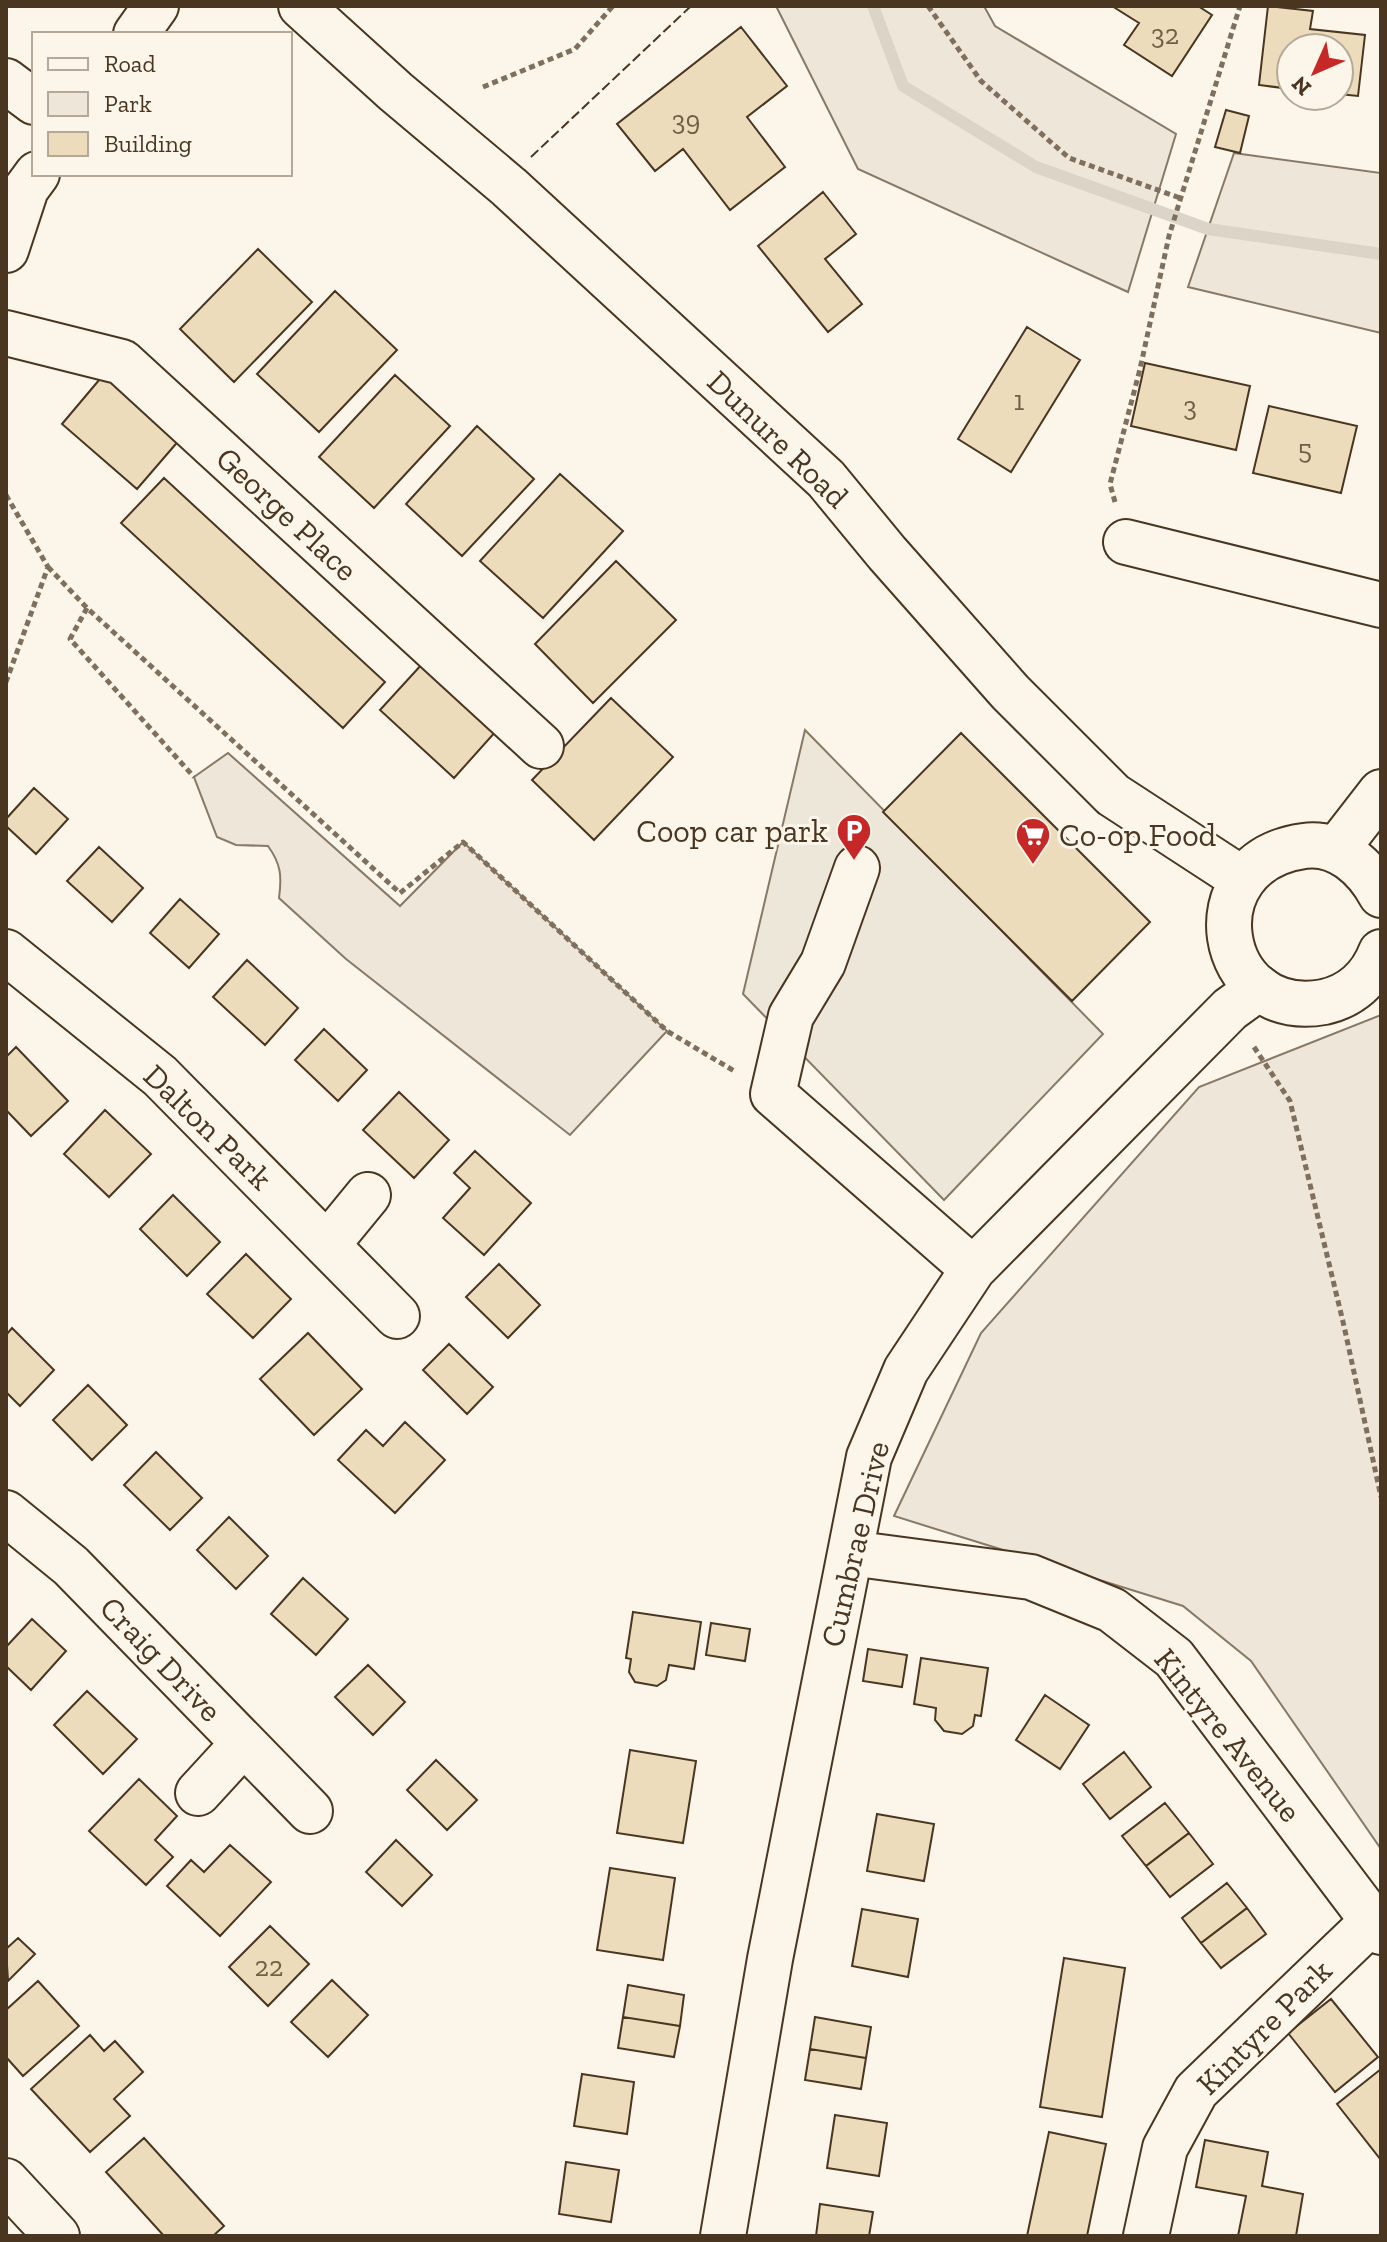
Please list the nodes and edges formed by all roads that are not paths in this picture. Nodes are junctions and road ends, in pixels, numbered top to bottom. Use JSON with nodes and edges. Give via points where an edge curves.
{"nodes":[{"id":1,"x":156,"y":6,"type":"edge"},
{"id":2,"x":301,"y":6,"type":"edge"},
{"id":3,"x":137,"y":32,"type":"edge"},
{"id":4,"x":6,"y":81,"type":"edge"},
{"id":5,"x":32,"y":100,"type":"edge"},
{"id":6,"x":36,"y":176,"type":"edge"},
{"id":7,"x":6,"y":250,"type":"edge"},
{"id":8,"x":6,"y":333,"type":"edge"},
{"id":9,"x":1126,"y":542,"type":"road end"},
{"id":10,"x":1381,"y":605,"type":"edge"},
{"id":11,"x":541,"y":746,"type":"dead end"},
{"id":12,"x":1381,"y":792,"type":"edge"},
{"id":13,"x":1336,"y":850,"type":"junction"},
{"id":14,"x":857,"y":868,"type":"dead end"},
{"id":15,"x":1242,"y":879,"type":"junction"},
{"id":16,"x":1381,"y":895,"type":"edge"},
{"id":17,"x":6,"y":952,"type":"edge"},
{"id":18,"x":1381,"y":952,"type":"edge"},
{"id":19,"x":1244,"y":999,"type":"junction"},
{"id":20,"x":368,"y":1195,"type":"dead end"},
{"id":21,"x":327,"y":1245,"type":"junction"},
{"id":22,"x":973,"y":1269,"type":"junction"},
{"id":23,"x":397,"y":1316,"type":"dead end"},
{"id":24,"x":6,"y":1513,"type":"edge"},
{"id":25,"x":850,"y":1553,"type":"junction"},
{"id":26,"x":243,"y":1744,"type":"junction"},
{"id":27,"x":198,"y":1793,"type":"dead end"},
{"id":28,"x":310,"y":1811,"type":"dead end"},
{"id":29,"x":1377,"y":1926,"type":"edge"},
{"id":30,"x":6,"y":2181,"type":"edge"},
{"id":31,"x":57,"y":2236,"type":"edge"},
{"id":32,"x":723,"y":2236,"type":"edge"},
{"id":33,"x":1146,"y":2236,"type":"edge"}],
"edges":[{"from":1,"to":3,"type":"street"},
{"from":2,"to":15,"type":"street","name":"Dunure Road","via":[[509,187],[826,479],[1010,692],[1113,795]]},
{"from":4,"to":5,"type":"street"},
{"from":6,"to":7,"type":"street","via":[[26,189]]},
{"from":8,"to":11,"type":"street","name":"George Place","via":[[122,362]]},
{"from":9,"to":10,"type":"street"},
{"from":12,"to":13,"type":"street"},
{"from":13,"to":15,"type":"street","via":[[1310,845],[1284,849],[1260,860]]},
{"from":13,"to":16,"type":"street","via":[[1370,876]]},
{"from":14,"to":22,"type":"street","via":[[823,963],[791,1016],[773,1094]]},
{"from":15,"to":19,"type":"street","via":[[1231,901],[1228,925]]},
{"from":17,"to":21,"type":"street","name":"Dalton Park","via":[[160,1076]]},
{"from":18,"to":19,"type":"street","via":[[1358,986],[1335,1000],[1309,1005]]},
{"from":19,"to":22,"type":"street","name":"Cumbrae Drive"},
{"from":20,"to":21,"type":"street"},
{"from":21,"to":23,"type":"street","name":"Dalton Park"},
{"from":22,"to":25,"type":"street","name":"Cumbrae Drive","via":[[906,1370],[869,1457]]},
{"from":24,"to":26,"type":"street","name":"Craig Drive","via":[[71,1566]]},
{"from":25,"to":29,"type":"street","name":"Kintyre Avenue","via":[[1031,1577],[1112,1610],[1174,1658]]},
{"from":25,"to":32,"type":"street","name":"Cumbrae Drive","via":[[770,1959]]},
{"from":26,"to":27,"type":"street"},
{"from":26,"to":28,"type":"street","name":"Craig Drive"},
{"from":29,"to":33,"type":"street","name":"Kintyre Park","via":[[1196,2091],[1165,2148]]},
{"from":30,"to":31,"type":"street"}]}
